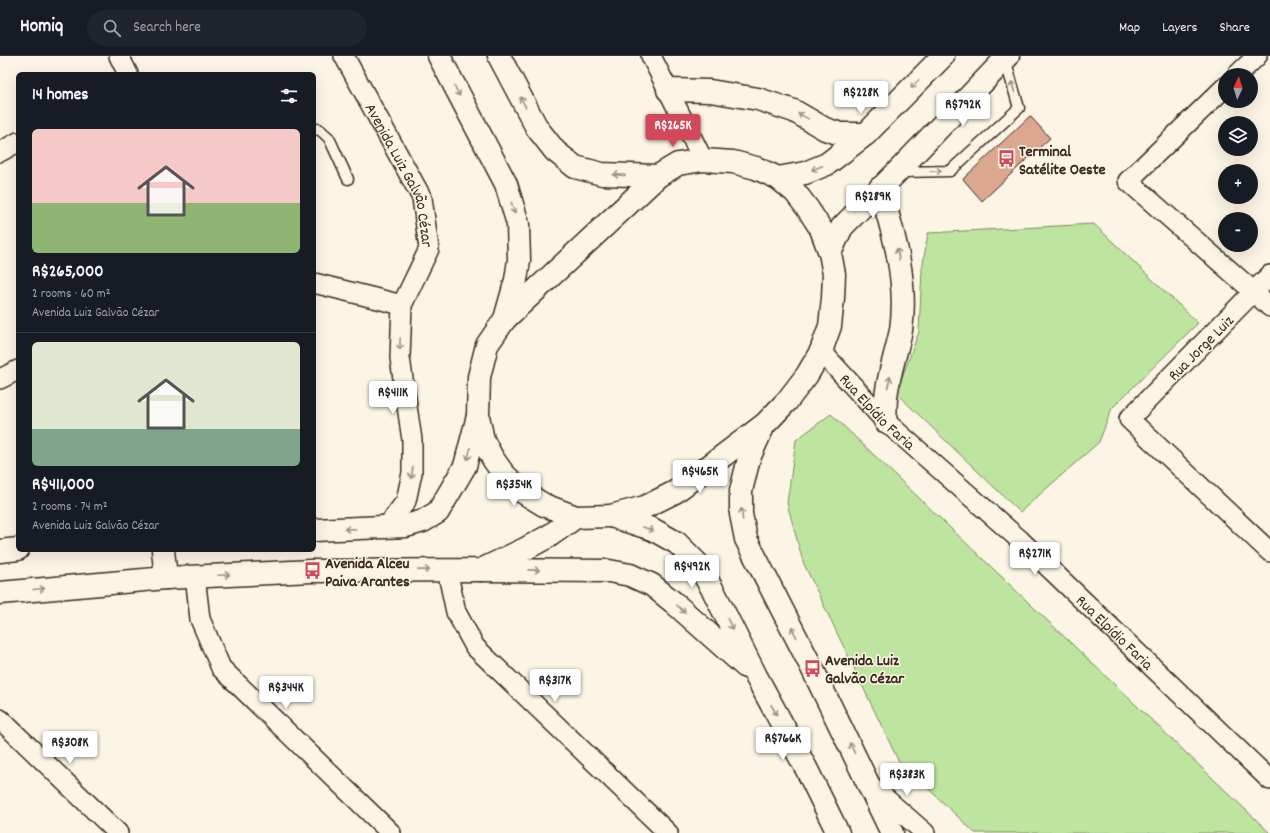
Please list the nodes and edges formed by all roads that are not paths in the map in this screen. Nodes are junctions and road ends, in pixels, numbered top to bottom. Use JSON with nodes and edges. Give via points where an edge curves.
{"nodes":[{"id":1,"x":119,"y":56,"type":"edge"},
{"id":2,"x":344,"y":56,"type":"edge"},
{"id":3,"x":440,"y":56,"type":"edge"},
{"id":4,"x":499,"y":56,"type":"edge"},
{"id":5,"x":651,"y":56,"type":"edge"},
{"id":6,"x":943,"y":56,"type":"edge"},
{"id":7,"x":1257,"y":56,"type":"edge"},
{"id":8,"x":1005,"y":57,"type":"edge"},
{"id":9,"x":1244,"y":68,"type":"edge"},
{"id":10,"x":127,"y":72,"type":"edge"},
{"id":11,"x":668,"y":90,"type":"junction"},
{"id":12,"x":1218,"y":94,"type":"edge"},
{"id":13,"x":316,"y":130,"type":"edge"},
{"id":14,"x":866,"y":134,"type":"junction"},
{"id":15,"x":16,"y":143,"type":"edge"},
{"id":16,"x":0,"y":152,"type":"edge"},
{"id":17,"x":703,"y":160,"type":"junction"},
{"id":18,"x":897,"y":172,"type":"junction"},
{"id":19,"x":658,"y":176,"type":"junction"},
{"id":20,"x":348,"y":178,"type":"dead end"},
{"id":21,"x":778,"y":178,"type":"junction"},
{"id":22,"x":880,"y":188,"type":"junction"},
{"id":23,"x":830,"y":253,"type":"junction"},
{"id":24,"x":1270,"y":276,"type":"edge"},
{"id":25,"x":316,"y":284,"type":"edge"},
{"id":26,"x":1254,"y":292,"type":"junction"},
{"id":27,"x":402,"y":305,"type":"junction"},
{"id":28,"x":1270,"y":307,"type":"edge"},
{"id":29,"x":504,"y":319,"type":"junction"},
{"id":30,"x":821,"y":351,"type":"junction"},
{"id":31,"x":16,"y":371,"type":"edge"},
{"id":32,"x":0,"y":379,"type":"edge"},
{"id":33,"x":478,"y":416,"type":"junction"},
{"id":34,"x":885,"y":421,"type":"junction"},
{"id":35,"x":765,"y":424,"type":"junction"},
{"id":36,"x":611,"y":516,"type":"junction"},
{"id":37,"x":576,"y":517,"type":"junction"},
{"id":38,"x":386,"y":528,"type":"junction"},
{"id":39,"x":316,"y":530,"type":"edge"},
{"id":40,"x":16,"y":550,"type":"edge"},
{"id":41,"x":0,"y":551,"type":"edge"},
{"id":42,"x":163,"y":552,"type":"edge"},
{"id":43,"x":1270,"y":552,"type":"edge"},
{"id":44,"x":447,"y":570,"type":"junction"},
{"id":45,"x":481,"y":570,"type":"junction"},
{"id":46,"x":195,"y":576,"type":"junction"},
{"id":47,"x":166,"y":578,"type":"junction"},
{"id":48,"x":0,"y":593,"type":"edge"},
{"id":49,"x":756,"y":676,"type":"junction"},
{"id":50,"x":0,"y":719,"type":"edge"},
{"id":51,"x":1270,"y":780,"type":"edge"},
{"id":52,"x":868,"y":783,"type":"junction"},
{"id":53,"x":118,"y":833,"type":"edge"},
{"id":54,"x":391,"y":833,"type":"edge"},
{"id":55,"x":668,"y":833,"type":"edge"},
{"id":56,"x":838,"y":833,"type":"edge"},
{"id":57,"x":892,"y":833,"type":"edge"},
{"id":58,"x":925,"y":833,"type":"edge"}],
"edges":[{"from":1,"to":10,"type":"street"},
{"from":2,"to":27,"type":"street","name":"Avenida Luiz Galvão Cézar","via":[[422,198],[429,249]]},
{"from":3,"to":29,"type":"main road","one_way":true,"via":[[506,184],[518,224],[519,260],[516,280]]},
{"from":19,"to":4,"type":"main road","one_way":true,"via":[[602,174],[575,168],[555,151],[537,128]]},
{"from":5,"to":11,"type":"street"},
{"from":6,"to":14,"type":"main road","one_way":true},
{"from":7,"to":9,"type":"street"},
{"from":8,"to":18,"type":"main road"},
{"from":18,"to":8,"type":"lane","one_way":true,"via":[[950,171],[1020,108]]},
{"from":14,"to":11,"type":"main road","one_way":true,"via":[[842,134],[825,129],[794,111],[758,99],[710,91]]},
{"from":11,"to":17,"type":"street"},
{"from":12,"to":26,"type":"street","via":[[1128,181]]},
{"from":13,"to":20,"type":"lane","via":[[319,129],[330,138]]},
{"from":14,"to":21,"type":"main road","one_way":true,"via":[[827,164],[805,173]]},
{"from":15,"to":16,"type":"street"},
{"from":17,"to":19,"type":"main road","via":[[678,164]]},
{"from":17,"to":21,"type":"main road","via":[[733,162],[756,168]]},
{"from":18,"to":22,"type":"main road"},
{"from":19,"to":29,"type":"main road"},
{"from":21,"to":23,"type":"main road","via":[[795,192],[808,209],[821,229]]},
{"from":22,"to":23,"type":"main road","via":[[842,227]]},
{"from":34,"to":22,"type":"main road","one_way":true,"via":[[886,391],[900,330],[903,299],[899,260]]},
{"from":23,"to":30,"type":"main road","via":[[834,274],[833,298],[830,326]]},
{"from":24,"to":26,"type":"street","name":"Rua Jorge Luiz"},
{"from":25,"to":27,"type":"street"},
{"from":26,"to":28,"type":"street"},
{"from":26,"to":43,"type":"street","name":"Rua Jorge Luiz","via":[[1129,419]]},
{"from":27,"to":38,"type":"street","name":"Avenida Luiz Galvão Cézar","one_way":true,"via":[[400,358],[412,440],[412,473],[406,501]]},
{"from":29,"to":33,"type":"main road","via":[[487,345],[479,378]]},
{"from":30,"to":34,"type":"street","name":"Rua Elpídio Faria"},
{"from":30,"to":35,"type":"main road","via":[[787,402]]},
{"from":31,"to":32,"type":"street"},
{"from":33,"to":37,"type":"main road","via":[[483,440],[503,473],[521,491],[544,505]]},
{"from":33,"to":38,"type":"main road","one_way":true,"via":[[466,466],[438,512],[423,521]]},
{"from":34,"to":51,"type":"street","name":"Rua Elpídio Faria","via":[[1020,540]]},
{"from":35,"to":36,"type":"main road","via":[[675,492],[645,507]]},
{"from":52,"to":35,"type":"main road","one_way":true,"via":[[746,539],[741,514],[741,491],[749,458]]},
{"from":36,"to":37,"type":"main road"},
{"from":36,"to":49,"type":"main road","one_way":true,"via":[[652,529],[677,543],[697,563]]},
{"from":37,"to":45,"type":"main road","via":[[525,550]]},
{"from":38,"to":39,"type":"main road","one_way":true},
{"from":40,"to":41,"type":"main road"},
{"from":42,"to":47,"type":"main road"},
{"from":44,"to":45,"type":"main road"},
{"from":46,"to":44,"type":"main road","one_way":true,"via":[[312,571]]},
{"from":44,"to":55,"type":"street","via":[[456,612],[475,647]]},
{"from":45,"to":49,"type":"main road","one_way":true,"via":[[609,571],[630,575],[652,585]]},
{"from":46,"to":47,"type":"main road"},
{"from":46,"to":54,"type":"street","via":[[200,619],[221,668]]},
{"from":48,"to":47,"type":"main road","one_way":true},
{"from":49,"to":56,"type":"main road","one_way":true},
{"from":50,"to":53,"type":"street"},
{"from":52,"to":57,"type":"main road"},
{"from":52,"to":58,"type":"street"}]}
